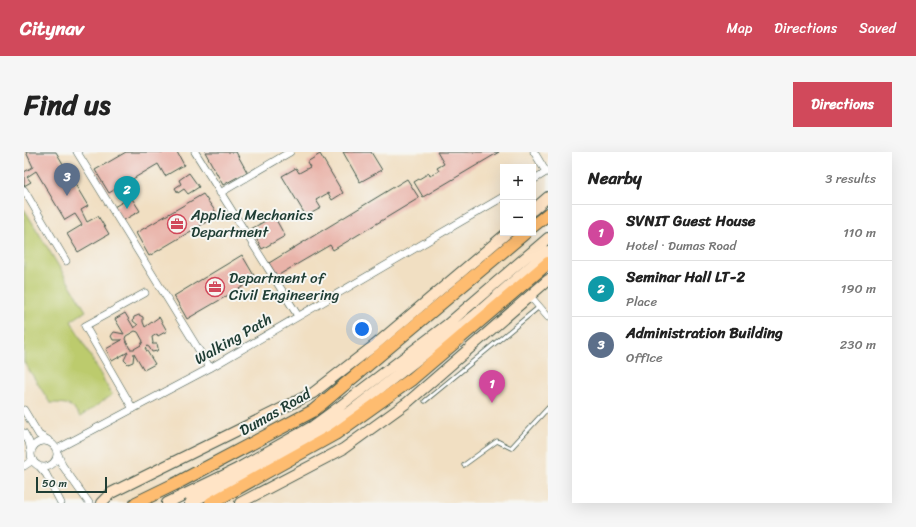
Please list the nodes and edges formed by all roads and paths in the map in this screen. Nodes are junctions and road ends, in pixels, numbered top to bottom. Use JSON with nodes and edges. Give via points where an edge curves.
{"nodes":[{"id":1,"x":77,"y":152,"type":"edge"},
{"id":2,"x":195,"y":152,"type":"edge"},
{"id":3,"x":290,"y":152,"type":"edge"},
{"id":4,"x":534,"y":152,"type":"edge"},
{"id":5,"x":536,"y":178,"type":"edge"},
{"id":6,"x":24,"y":190,"type":"edge"},
{"id":7,"x":220,"y":193,"type":"junction"},
{"id":8,"x":548,"y":198,"type":"edge"},
{"id":9,"x":500,"y":199,"type":"edge"},
{"id":10,"x":536,"y":208,"type":"edge"},
{"id":11,"x":548,"y":214,"type":"edge"},
{"id":12,"x":536,"y":224,"type":"edge"},
{"id":13,"x":504,"y":236,"type":"edge"},
{"id":14,"x":521,"y":236,"type":"edge"},
{"id":15,"x":548,"y":238,"type":"edge"},
{"id":16,"x":548,"y":251,"type":"edge"},
{"id":17,"x":66,"y":261,"type":"dead end"},
{"id":18,"x":548,"y":263,"type":"edge"},
{"id":19,"x":548,"y":280,"type":"edge"},
{"id":20,"x":145,"y":293,"type":"dead end"},
{"id":21,"x":530,"y":296,"type":"junction"},
{"id":22,"x":539,"y":306,"type":"junction"},
{"id":23,"x":298,"y":316,"type":"junction"},
{"id":24,"x":548,"y":317,"type":"edge"},
{"id":25,"x":210,"y":368,"type":"junction"},
{"id":26,"x":425,"y":401,"type":"dead end"},
{"id":27,"x":548,"y":408,"type":"edge"},
{"id":28,"x":133,"y":409,"type":"junction"},
{"id":29,"x":24,"y":410,"type":"edge"},
{"id":30,"x":24,"y":433,"type":"edge"},
{"id":31,"x":51,"y":443,"type":"junction"},
{"id":32,"x":57,"y":451,"type":"junction"},
{"id":33,"x":31,"y":452,"type":"junction"},
{"id":34,"x":33,"y":460,"type":"junction"},
{"id":35,"x":464,"y":465,"type":"dead end"},
{"id":36,"x":24,"y":466,"type":"edge"},
{"id":37,"x":39,"y":466,"type":"junction"},
{"id":38,"x":61,"y":503,"type":"edge"},
{"id":39,"x":89,"y":503,"type":"edge"},
{"id":40,"x":101,"y":503,"type":"edge"},
{"id":41,"x":136,"y":503,"type":"edge"},
{"id":42,"x":167,"y":503,"type":"edge"},
{"id":43,"x":190,"y":503,"type":"edge"},
{"id":44,"x":211,"y":503,"type":"edge"},
{"id":45,"x":240,"y":503,"type":"edge"}],
"edges":[{"from":1,"to":25,"type":"street"},
{"from":2,"to":7,"type":"street"},
{"from":3,"to":7,"type":"street"},
{"from":4,"to":5,"type":"street","via":[[546,172]]},
{"from":6,"to":17,"type":"street"},
{"from":7,"to":23,"type":"street"},
{"from":8,"to":10,"type":"main road"},
{"from":9,"to":23,"type":"street","name":"Walking Path"},
{"from":11,"to":12,"type":"main road"},
{"from":13,"to":40,"type":"main road","via":[[364,354],[313,393],[111,494]]},
{"from":14,"to":41,"type":"main road","name":"Dumas Road","via":[[313,411]]},
{"from":15,"to":42,"type":"main road","via":[[448,324],[313,426],[235,470]]},
{"from":16,"to":43,"type":"main road","via":[[474,316],[351,411],[305,441]]},
{"from":18,"to":44,"type":"main road","via":[[412,379],[348,425]]},
{"from":19,"to":21,"type":"main road"},
{"from":20,"to":28,"type":"street","via":[[85,326]]},
{"from":21,"to":22,"type":"street"},
{"from":21,"to":45,"type":"main road","via":[[408,402],[343,449]]},
{"from":22,"to":24,"type":"street"},
{"from":22,"to":26,"type":"lane"},
{"from":23,"to":25,"type":"street","name":"Walking Path"},
{"from":25,"to":28,"type":"street","name":"Walking Path"},
{"from":27,"to":35,"type":"lane","via":[[511,448],[497,441]]},
{"from":28,"to":32,"type":"street","name":"Walking Path"},
{"from":29,"to":31,"type":"street","via":[[39,434]]},
{"from":30,"to":33,"type":"street"},
{"from":31,"to":32,"type":"street"},
{"from":31,"to":33,"type":"street","via":[[38,442]]},
{"from":32,"to":37,"type":"street","via":[[55,462]]},
{"from":32,"to":39,"type":"street","via":[[62,465]]},
{"from":33,"to":34,"type":"street"},
{"from":34,"to":36,"type":"street"},
{"from":34,"to":37,"type":"street"},
{"from":37,"to":38,"type":"street"}]}
